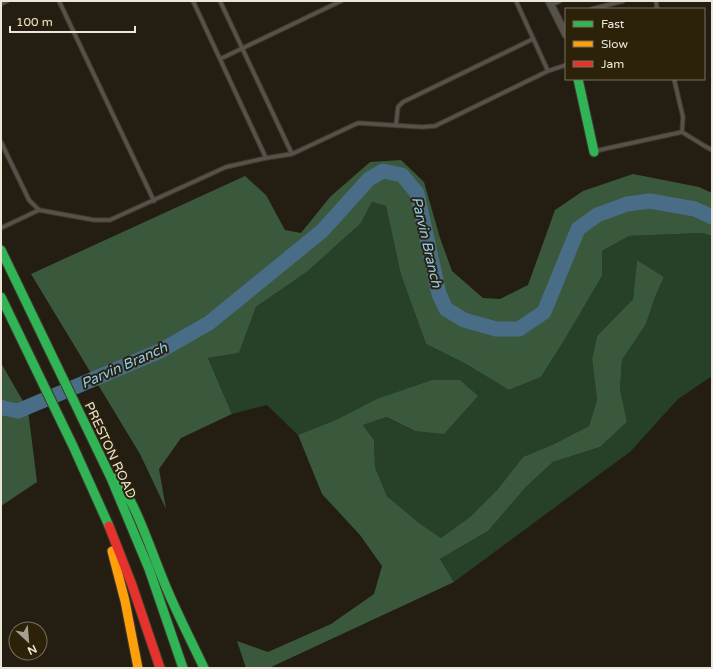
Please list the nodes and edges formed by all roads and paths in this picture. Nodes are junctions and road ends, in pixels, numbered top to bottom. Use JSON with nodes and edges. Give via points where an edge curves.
{"nodes":[{"id":1,"x":7,"y":1,"type":"edge"},
{"id":2,"x":59,"y":1,"type":"edge"},
{"id":3,"x":193,"y":1,"type":"edge"},
{"id":4,"x":220,"y":1,"type":"edge"},
{"id":5,"x":341,"y":1,"type":"edge"},
{"id":6,"x":516,"y":1,"type":"edge"},
{"id":7,"x":560,"y":1,"type":"edge"},
{"id":8,"x":623,"y":1,"type":"edge"},
{"id":9,"x":550,"y":3,"type":"edge"},
{"id":10,"x":1,"y":4,"type":"edge"},
{"id":11,"x":596,"y":8,"type":"edge"},
{"id":12,"x":565,"y":33,"type":"edge"},
{"id":13,"x":533,"y":39,"type":"junction"},
{"id":14,"x":242,"y":48,"type":"junction"},
{"id":15,"x":220,"y":59,"type":"junction"},
{"id":16,"x":565,"y":65,"type":"edge"},
{"id":17,"x":548,"y":71,"type":"junction"},
{"id":18,"x":578,"y":80,"type":"edge"},
{"id":19,"x":674,"y":80,"type":"edge"},
{"id":20,"x":396,"y":125,"type":"junction"},
{"id":21,"x":682,"y":132,"type":"junction"},
{"id":22,"x":1,"y":142,"type":"edge"},
{"id":23,"x":712,"y":150,"type":"edge"},
{"id":24,"x":594,"y":152,"type":"joint"},
{"id":25,"x":292,"y":154,"type":"junction"},
{"id":26,"x":266,"y":158,"type":"junction"},
{"id":27,"x":154,"y":201,"type":"junction"},
{"id":28,"x":39,"y":210,"type":"junction"},
{"id":29,"x":1,"y":228,"type":"edge"},
{"id":30,"x":1,"y":250,"type":"edge"},
{"id":31,"x":1,"y":297,"type":"edge"},
{"id":32,"x":97,"y":447,"type":"junction"},
{"id":33,"x":83,"y":468,"type":"junction"},
{"id":34,"x":138,"y":668,"type":"edge"},
{"id":35,"x":160,"y":668,"type":"edge"},
{"id":36,"x":183,"y":668,"type":"edge"},
{"id":37,"x":204,"y":668,"type":"edge"}],
"edges":[{"from":1,"to":10,"type":"lane"},
{"from":2,"to":27,"type":"lane"},
{"from":3,"to":15,"type":"lane"},
{"from":4,"to":14,"type":"lane"},
{"from":5,"to":14,"type":"lane"},
{"from":6,"to":13,"type":"lane"},
{"from":7,"to":9,"type":"lane"},
{"from":8,"to":11,"type":"lane"},
{"from":9,"to":12,"type":"street"},
{"from":13,"to":17,"type":"lane"},
{"from":13,"to":20,"type":"lane","via":[[402,102],[398,107]]},
{"from":14,"to":15,"type":"lane"},
{"from":14,"to":25,"type":"lane"},
{"from":15,"to":26,"type":"lane"},
{"from":16,"to":17,"type":"lane"},
{"from":17,"to":20,"type":"lane","via":[[434,126]]},
{"from":18,"to":24,"type":"main road"},
{"from":19,"to":21,"type":"lane","via":[[683,117]]},
{"from":20,"to":25,"type":"lane","via":[[358,123]]},
{"from":21,"to":23,"type":"lane"},
{"from":21,"to":24,"type":"lane"},
{"from":22,"to":28,"type":"lane","via":[[29,200]]},
{"from":25,"to":26,"type":"lane"},
{"from":26,"to":27,"type":"lane","via":[[226,167]]},
{"from":27,"to":28,"type":"lane","via":[[110,220],[94,220]]},
{"from":28,"to":29,"type":"lane"},
{"from":30,"to":32,"type":"main road","name":"PRESTON ROAD"},
{"from":31,"to":33,"type":"main road"},
{"from":32,"to":36,"type":"main road","name":"PRESTON ROAD","via":[[149,569]]},
{"from":32,"to":37,"type":"main road","via":[[120,480],[134,507],[163,579]]},
{"from":33,"to":34,"type":"main road","via":[[115,561]]},
{"from":33,"to":35,"type":"main road","via":[[118,548]]}]}
